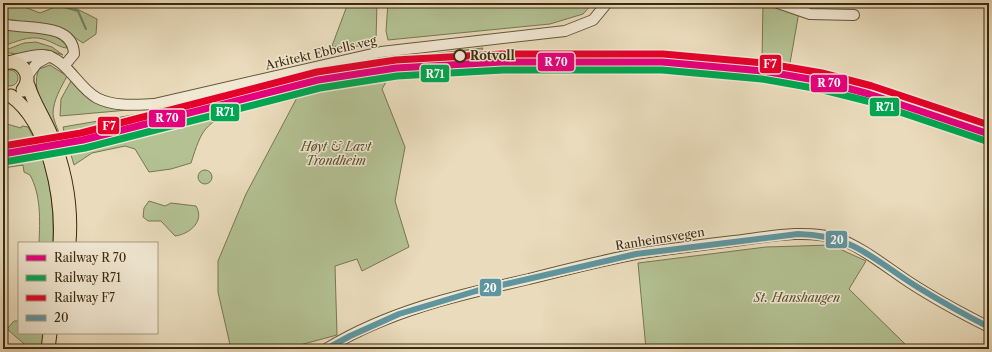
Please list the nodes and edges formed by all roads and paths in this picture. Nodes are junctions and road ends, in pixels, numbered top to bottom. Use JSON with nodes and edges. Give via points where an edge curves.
{"nodes":[{"id":1,"x":607,"y":3,"type":"edge"},
{"id":2,"x":778,"y":3,"type":"edge"},
{"id":3,"x":854,"y":15,"type":"dead end"},
{"id":4,"x":3,"y":24,"type":"edge"},
{"id":5,"x":50,"y":56,"type":"junction"},
{"id":6,"x":5,"y":62,"type":"edge"},
{"id":7,"x":64,"y":66,"type":"junction"},
{"id":8,"x":28,"y":80,"type":"junction"},
{"id":9,"x":7,"y":95,"type":"edge"},
{"id":10,"x":60,"y":242,"type":"edge"},
{"id":11,"x":69,"y":242,"type":"edge"},
{"id":12,"x":989,"y":327,"type":"edge"},
{"id":13,"x":50,"y":334,"type":"edge"},
{"id":14,"x":59,"y":334,"type":"edge"},
{"id":15,"x":48,"y":349,"type":"edge"},
{"id":16,"x":57,"y":349,"type":"edge"},
{"id":17,"x":326,"y":349,"type":"edge"}],
"edges":[{"from":1,"to":7,"type":"street","name":"Arkitekt Ebbells veg","via":[[593,20],[565,31],[381,52],[154,104],[120,105],[96,97]]},
{"from":2,"to":3,"type":"street","via":[[810,14]]},
{"from":4,"to":7,"type":"street","via":[[60,32],[74,46],[74,54]]},
{"from":5,"to":6,"type":"street","via":[[38,55]]},
{"from":5,"to":7,"type":"street","name":"Arkitekt Ebbells veg"},
{"from":5,"to":8,"type":"street","via":[[37,63]]},
{"from":6,"to":8,"type":"main road","via":[[19,64]]},
{"from":8,"to":9,"type":"main road","via":[[20,94]]},
{"from":8,"to":11,"type":"main road","via":[[59,156],[69,208]]},
{"from":9,"to":10,"type":"main road","via":[[19,102],[29,116],[41,136],[49,158],[60,207]]},
{"from":12,"to":17,"type":"street","name":"Ranheimsvegen","via":[[935,299],[837,238],[817,234],[794,234],[634,255],[472,292],[396,314]]},
{"from":13,"to":15,"type":"main road"},
{"from":14,"to":16,"type":"main road"}]}
